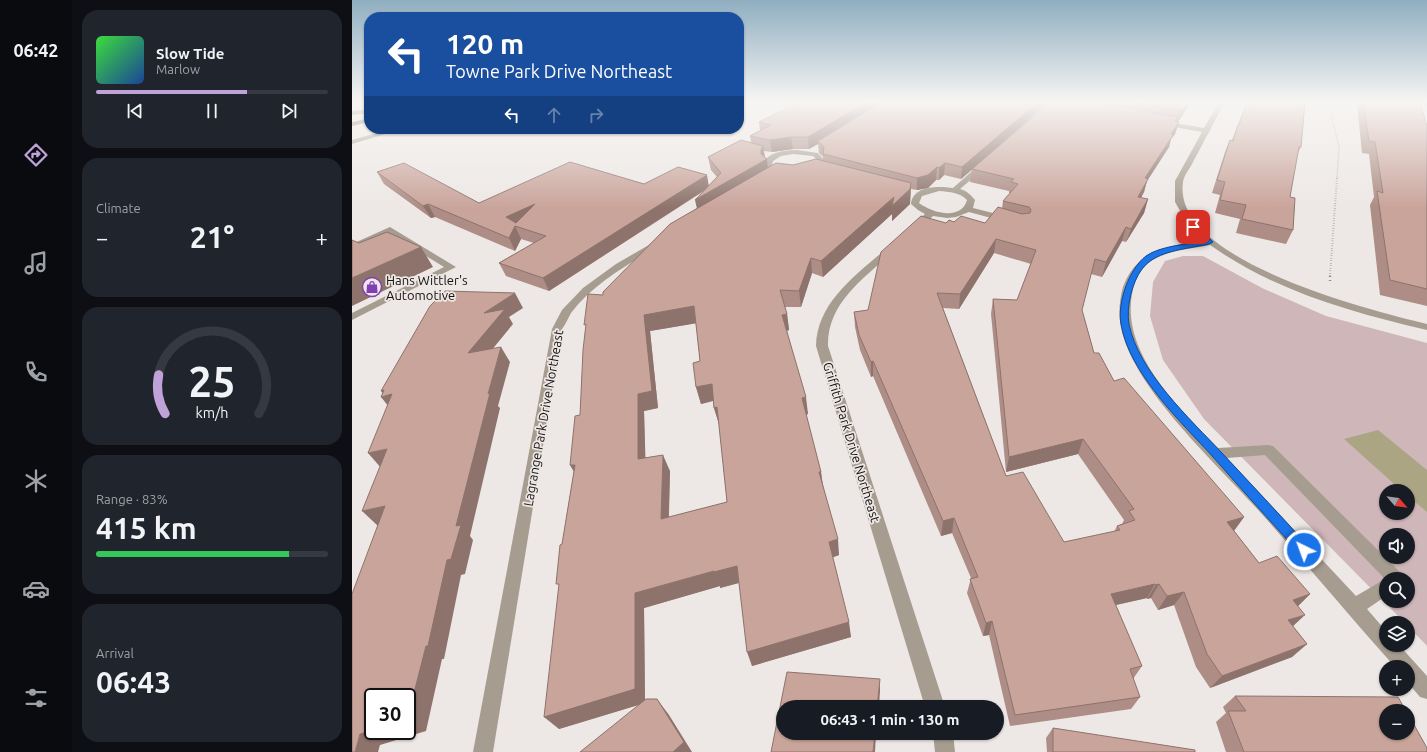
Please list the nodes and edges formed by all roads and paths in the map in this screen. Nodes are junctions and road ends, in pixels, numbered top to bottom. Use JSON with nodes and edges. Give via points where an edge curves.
{"nodes":[{"id":1,"x":370,"y":137,"type":"edge"},
{"id":2,"x":1204,"y":137,"type":"edge"},
{"id":3,"x":1337,"y":137,"type":"edge"},
{"id":4,"x":352,"y":142,"type":"edge"},
{"id":5,"x":990,"y":160,"type":"edge"},
{"id":6,"x":777,"y":172,"type":"junction"},
{"id":7,"x":764,"y":180,"type":"edge"},
{"id":8,"x":956,"y":190,"type":"junction"},
{"id":9,"x":908,"y":192,"type":"edge"},
{"id":10,"x":918,"y":195,"type":"junction"},
{"id":11,"x":969,"y":209,"type":"junction"},
{"id":12,"x":931,"y":214,"type":"junction"},
{"id":13,"x":1015,"y":221,"type":"edge"},
{"id":14,"x":666,"y":238,"type":"edge"},
{"id":15,"x":1210,"y":242,"type":"junction"},
{"id":16,"x":352,"y":247,"type":"edge"},
{"id":17,"x":1330,"y":285,"type":"dead end"},
{"id":18,"x":352,"y":317,"type":"edge"},
{"id":19,"x":1427,"y":327,"type":"edge"},
{"id":20,"x":1216,"y":454,"type":"junction"},
{"id":21,"x":1389,"y":572,"type":"edge"},
{"id":22,"x":1379,"y":591,"type":"edge"},
{"id":23,"x":1354,"y":607,"type":"junction"},
{"id":24,"x":1379,"y":635,"type":"edge"},
{"id":25,"x":1394,"y":652,"type":"edge"},
{"id":26,"x":1400,"y":660,"type":"edge"},
{"id":27,"x":1415,"y":677,"type":"edge"},
{"id":28,"x":1427,"y":690,"type":"edge"},
{"id":29,"x":933,"y":700,"type":"edge"},
{"id":30,"x":944,"y":740,"type":"edge"},
{"id":31,"x":483,"y":752,"type":"edge"},
{"id":32,"x":945,"y":752,"type":"edge"}],
"edges":[{"from":1,"to":4,"type":"street"},
{"from":2,"to":15,"type":"street","via":[[1177,188],[1178,196],[1193,227]]},
{"from":3,"to":17,"type":"path","via":[[1339,147]]},
{"from":5,"to":8,"type":"street"},
{"from":6,"to":6,"type":"street","via":[[768,166],[770,156],[813,151],[821,161],[820,169],[794,174]]},
{"from":6,"to":7,"type":"street"},
{"from":8,"to":10,"type":"street","via":[[930,190]]},
{"from":8,"to":11,"type":"street","via":[[971,200]]},
{"from":9,"to":10,"type":"street"},
{"from":10,"to":12,"type":"street","via":[[915,204]]},
{"from":11,"to":12,"type":"street","via":[[954,215]]},
{"from":11,"to":13,"type":"street"},
{"from":12,"to":29,"type":"street","name":"Griffith Park Drive Northeast","via":[[840,297],[830,312],[824,328],[822,346]]},
{"from":14,"to":31,"type":"street","name":"Lagrange Park Drive Northeast","via":[[606,274],[591,286],[567,311],[557,329]]},
{"from":15,"to":19,"type":"street","via":[[1249,266],[1312,295]]},
{"from":15,"to":20,"type":"street","via":[[1149,257],[1132,279],[1124,324],[1138,358],[1163,396]]},
{"from":16,"to":18,"type":"street","via":[[390,230],[451,268]]},
{"from":20,"to":21,"type":"street","via":[[1268,450]]},
{"from":20,"to":23,"type":"street"},
{"from":22,"to":23,"type":"street"},
{"from":23,"to":24,"type":"street"},
{"from":25,"to":26,"type":"street"},
{"from":27,"to":28,"type":"street"},
{"from":30,"to":32,"type":"street"}]}
